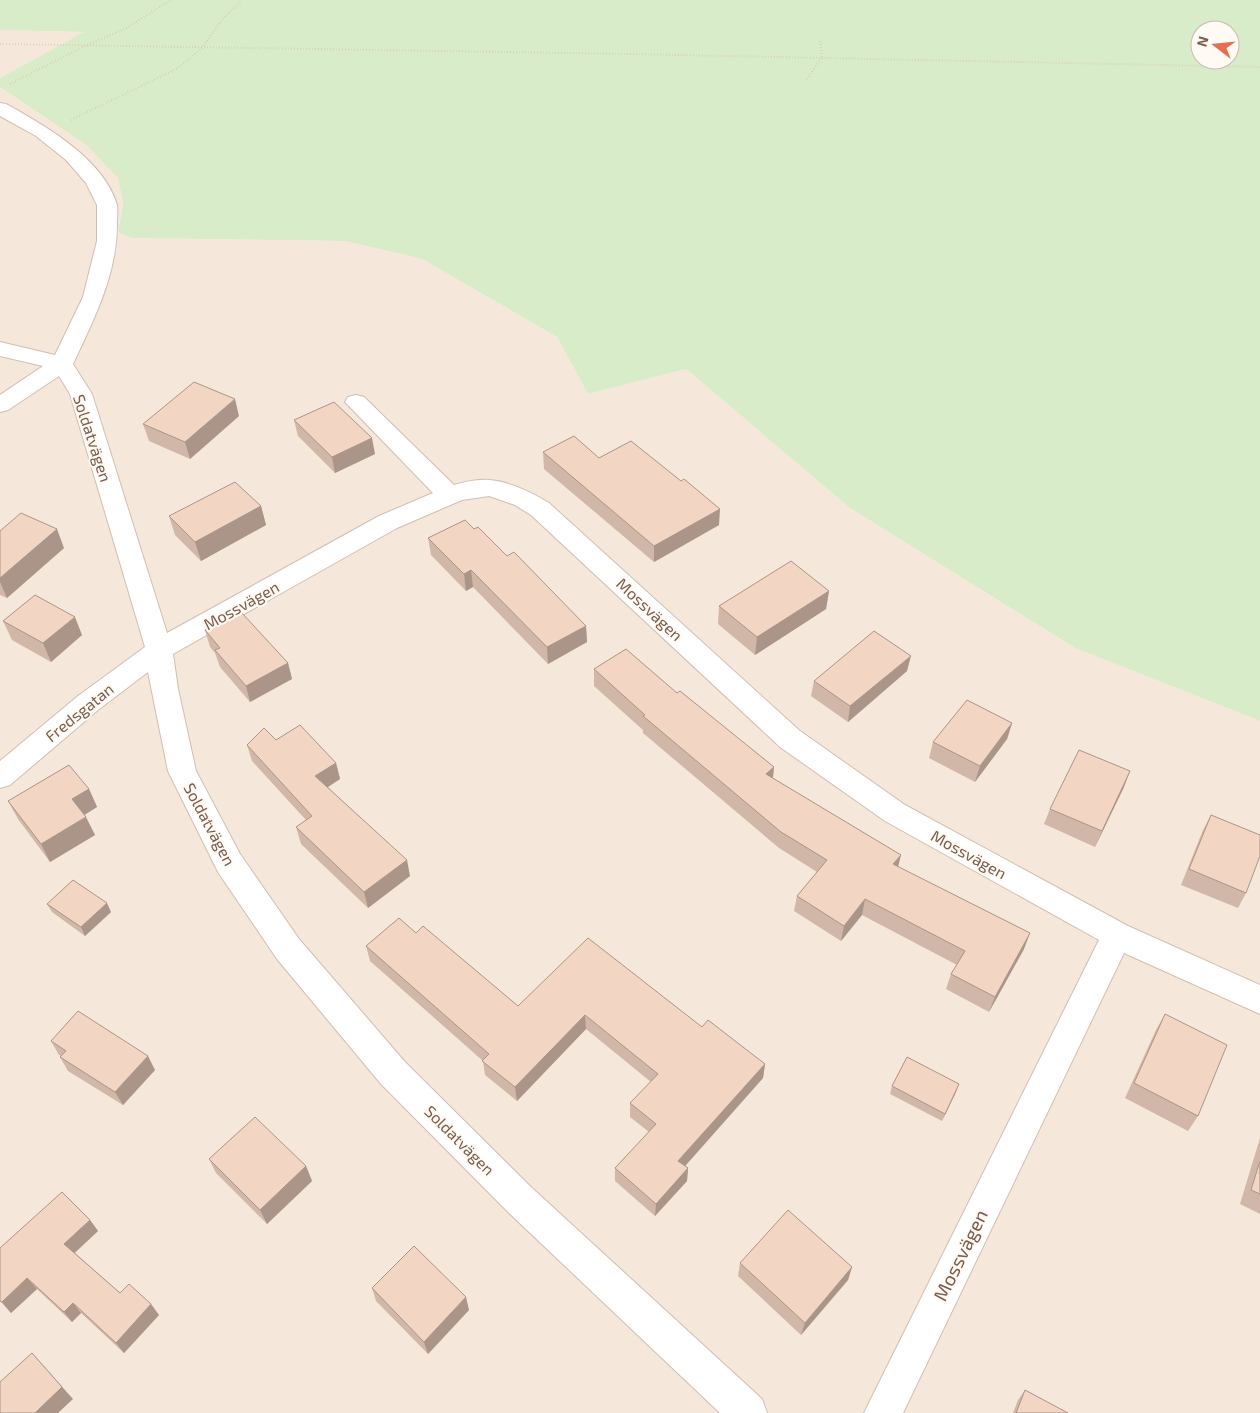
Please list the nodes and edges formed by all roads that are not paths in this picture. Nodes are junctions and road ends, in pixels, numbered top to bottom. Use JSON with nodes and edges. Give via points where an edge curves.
{"nodes":[{"id":1,"x":4,"y":96,"type":"edge"},
{"id":2,"x":0,"y":349,"type":"edge"},
{"id":3,"x":62,"y":364,"type":"junction"},
{"id":4,"x":356,"y":402,"type":"dead end"},
{"id":5,"x":0,"y":405,"type":"edge"},
{"id":6,"x":450,"y":496,"type":"junction"},
{"id":7,"x":159,"y":650,"type":"junction"},
{"id":8,"x":0,"y":777,"type":"edge"},
{"id":9,"x":1117,"y":935,"type":"junction"},
{"id":10,"x":1260,"y":1000,"type":"edge"},
{"id":11,"x":748,"y":1413,"type":"edge"},
{"id":12,"x":883,"y":1413,"type":"edge"}],
"edges":[{"from":1,"to":3,"type":"street","via":[[73,156],[95,181],[107,205],[107,241],[94,297]]},
{"from":2,"to":3,"type":"street"},
{"from":3,"to":5,"type":"street"},
{"from":3,"to":7,"type":"street","name":"Soldatvägen","via":[[81,394]]},
{"from":4,"to":6,"type":"street"},
{"from":6,"to":7,"type":"street","name":"Mossvägen","via":[[388,522]]},
{"from":6,"to":9,"type":"street","name":"Mossvägen","via":[[472,489],[490,488],[524,499],[540,509],[790,739],[895,813]]},
{"from":7,"to":8,"type":"street","name":"Fredsgatan","via":[[88,703]]},
{"from":7,"to":11,"type":"street","name":"Soldatvägen","via":[[164,690],[182,771],[229,863],[288,949],[393,1073],[512,1193]]},
{"from":9,"to":10,"type":"street","name":"Mossvägen"},
{"from":9,"to":12,"type":"street","name":"Mossvägen"}]}
